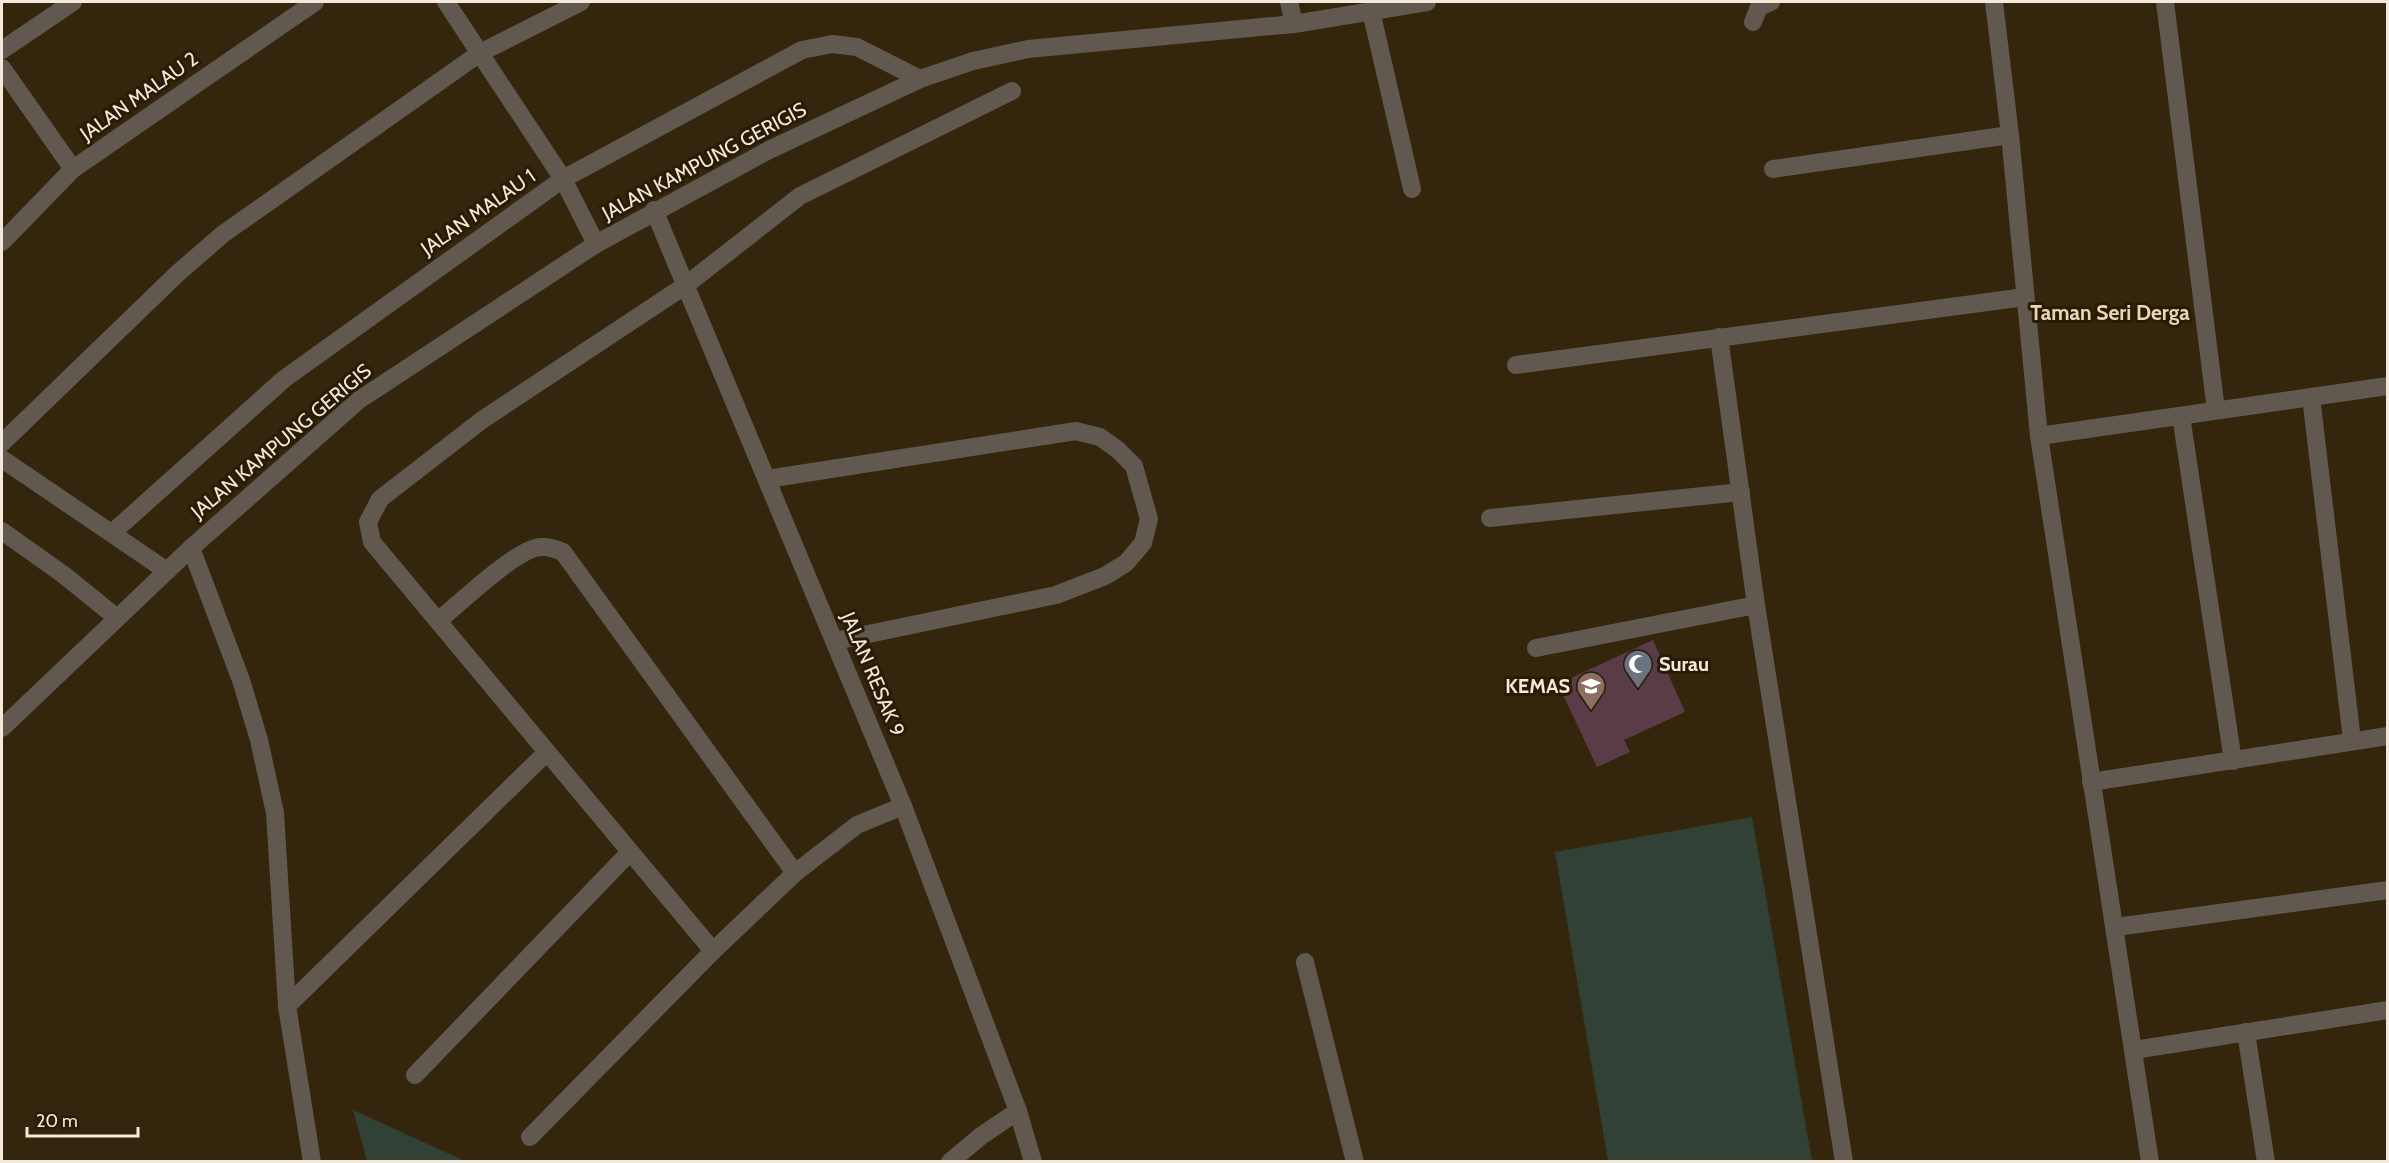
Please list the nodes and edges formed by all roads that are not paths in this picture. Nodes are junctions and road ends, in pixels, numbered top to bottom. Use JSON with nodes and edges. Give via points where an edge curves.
{"nodes":[{"id":1,"x":73,"y":2,"type":"edge"},
{"id":2,"x":315,"y":2,"type":"edge"},
{"id":3,"x":446,"y":2,"type":"edge"},
{"id":4,"x":581,"y":2,"type":"edge"},
{"id":5,"x":1289,"y":2,"type":"edge"},
{"id":6,"x":1427,"y":2,"type":"edge"},
{"id":7,"x":1771,"y":2,"type":"edge"},
{"id":8,"x":1994,"y":2,"type":"edge"},
{"id":9,"x":2165,"y":2,"type":"edge"},
{"id":10,"x":1371,"y":10,"type":"junction"},
{"id":11,"x":1753,"y":22,"type":"dead end"},
{"id":12,"x":1294,"y":24,"type":"junction"},
{"id":13,"x":2,"y":50,"type":"edge"},
{"id":14,"x":480,"y":52,"type":"junction"},
{"id":15,"x":2,"y":68,"type":"edge"},
{"id":16,"x":920,"y":79,"type":"junction"},
{"id":17,"x":1012,"y":91,"type":"dead end"},
{"id":18,"x":2010,"y":135,"type":"junction"},
{"id":19,"x":73,"y":169,"type":"junction"},
{"id":20,"x":1773,"y":169,"type":"dead end"},
{"id":21,"x":563,"y":179,"type":"junction"},
{"id":22,"x":1412,"y":189,"type":"dead end"},
{"id":23,"x":654,"y":210,"type":"junction"},
{"id":24,"x":2,"y":242,"type":"edge"},
{"id":25,"x":596,"y":244,"type":"junction"},
{"id":26,"x":686,"y":285,"type":"junction"},
{"id":27,"x":2025,"y":297,"type":"junction"},
{"id":28,"x":1719,"y":338,"type":"junction"},
{"id":29,"x":1516,"y":365,"type":"dead end"},
{"id":30,"x":2388,"y":386,"type":"edge"},
{"id":31,"x":2311,"y":397,"type":"junction"},
{"id":32,"x":2216,"y":410,"type":"junction"},
{"id":33,"x":2181,"y":416,"type":"junction"},
{"id":34,"x":2039,"y":436,"type":"junction"},
{"id":35,"x":2,"y":443,"type":"edge"},
{"id":36,"x":2,"y":459,"type":"edge"},
{"id":37,"x":767,"y":479,"type":"junction"},
{"id":38,"x":1741,"y":492,"type":"junction"},
{"id":39,"x":1490,"y":518,"type":"dead end"},
{"id":40,"x":2,"y":531,"type":"edge"},
{"id":41,"x":112,"y":533,"type":"junction"},
{"id":42,"x":191,"y":548,"type":"junction"},
{"id":43,"x":167,"y":571,"type":"junction"},
{"id":44,"x":1756,"y":605,"type":"junction"},
{"id":45,"x":117,"y":618,"type":"junction"},
{"id":46,"x":438,"y":621,"type":"junction"},
{"id":47,"x":835,"y":641,"type":"junction"},
{"id":48,"x":1536,"y":648,"type":"dead end"},
{"id":49,"x":2,"y":728,"type":"edge"},
{"id":50,"x":2388,"y":736,"type":"edge"},
{"id":51,"x":2352,"y":740,"type":"junction"},
{"id":52,"x":546,"y":753,"type":"junction"},
{"id":53,"x":2233,"y":761,"type":"junction"},
{"id":54,"x":2091,"y":782,"type":"junction"},
{"id":55,"x":903,"y":806,"type":"junction"},
{"id":56,"x":630,"y":852,"type":"junction"},
{"id":57,"x":795,"y":873,"type":"junction"},
{"id":58,"x":2388,"y":890,"type":"edge"},
{"id":59,"x":2116,"y":927,"type":"junction"},
{"id":60,"x":713,"y":951,"type":"junction"},
{"id":61,"x":1305,"y":962,"type":"dead end"},
{"id":62,"x":287,"y":1006,"type":"junction"},
{"id":63,"x":2388,"y":1010,"type":"edge"},
{"id":64,"x":2246,"y":1032,"type":"junction"},
{"id":65,"x":2134,"y":1050,"type":"junction"},
{"id":66,"x":416,"y":1075,"type":"dead end"},
{"id":67,"x":1018,"y":1111,"type":"junction"},
{"id":68,"x":530,"y":1137,"type":"dead end"},
{"id":69,"x":312,"y":1161,"type":"edge"},
{"id":70,"x":950,"y":1161,"type":"edge"},
{"id":71,"x":1033,"y":1161,"type":"edge"},
{"id":72,"x":1355,"y":1161,"type":"edge"},
{"id":73,"x":1844,"y":1161,"type":"edge"},
{"id":74,"x":2150,"y":1161,"type":"edge"},
{"id":75,"x":2266,"y":1161,"type":"edge"}],
"edges":[{"from":1,"to":13,"type":"street"},
{"from":2,"to":19,"type":"street","name":"JALAN MALAU 2"},
{"from":3,"to":14,"type":"street"},
{"from":4,"to":14,"type":"street"},
{"from":5,"to":12,"type":"street"},
{"from":6,"to":10,"type":"street","name":"JALAN KAMPUNG GERIGIS"},
{"from":7,"to":11,"type":"street","via":[[1759,7]]},
{"from":8,"to":18,"type":"street"},
{"from":9,"to":32,"type":"street"},
{"from":10,"to":12,"type":"street","name":"JALAN KAMPUNG GERIGIS"},
{"from":10,"to":22,"type":"street"},
{"from":12,"to":16,"type":"street","name":"JALAN KAMPUNG GERIGIS","via":[[1028,49],[973,61]]},
{"from":14,"to":21,"type":"street"},
{"from":14,"to":35,"type":"street","via":[[223,234]]},
{"from":15,"to":19,"type":"street"},
{"from":16,"to":21,"type":"street","name":"JALAN MALAU 1","via":[[857,48],[832,44],[802,50]]},
{"from":16,"to":23,"type":"street","name":"JALAN KAMPUNG GERIGIS","via":[[769,150]]},
{"from":17,"to":26,"type":"street","via":[[800,196]]},
{"from":18,"to":20,"type":"street"},
{"from":18,"to":27,"type":"street"},
{"from":19,"to":24,"type":"street","name":"JALAN MALAU 2"},
{"from":21,"to":25,"type":"street"},
{"from":21,"to":41,"type":"street","name":"JALAN MALAU 1","via":[[284,379]]},
{"from":23,"to":25,"type":"street","name":"JALAN KAMPUNG GERIGIS"},
{"from":23,"to":26,"type":"street","name":"JALAN RESAK 9"},
{"from":25,"to":42,"type":"street","name":"JALAN KAMPUNG GERIGIS","via":[[359,400]]},
{"from":26,"to":37,"type":"street","name":"JALAN RESAK 9"},
{"from":26,"to":46,"type":"street","via":[[482,420],[380,499],[368,522],[372,542]]},
{"from":27,"to":28,"type":"street"},
{"from":27,"to":34,"type":"street"},
{"from":28,"to":29,"type":"street"},
{"from":28,"to":38,"type":"street"},
{"from":30,"to":31,"type":"street"},
{"from":31,"to":32,"type":"street"},
{"from":31,"to":51,"type":"street"},
{"from":32,"to":33,"type":"street"},
{"from":33,"to":34,"type":"street"},
{"from":33,"to":53,"type":"street"},
{"from":34,"to":54,"type":"street"},
{"from":36,"to":41,"type":"street"},
{"from":37,"to":47,"type":"street","name":"JALAN RESAK 9"},
{"from":37,"to":47,"type":"street","via":[[1076,431],[1100,437],[1134,466],[1149,519],[1143,543],[1126,563],[1104,576],[1056,595]]},
{"from":38,"to":39,"type":"street"},
{"from":38,"to":44,"type":"street"},
{"from":40,"to":45,"type":"street"},
{"from":41,"to":43,"type":"street"},
{"from":42,"to":43,"type":"street","name":"JALAN KAMPUNG GERIGIS"},
{"from":42,"to":62,"type":"street","via":[[241,680],[275,813]]},
{"from":43,"to":45,"type":"street","name":"JALAN KAMPUNG GERIGIS"},
{"from":44,"to":48,"type":"street"},
{"from":44,"to":73,"type":"street"},
{"from":45,"to":49,"type":"street","name":"JALAN KAMPUNG GERIGIS"},
{"from":46,"to":52,"type":"street"},
{"from":46,"to":57,"type":"street","via":[[514,560],[536,548],[552,547],[562,552]]},
{"from":47,"to":55,"type":"street","name":"JALAN RESAK 9"},
{"from":50,"to":51,"type":"street"},
{"from":51,"to":53,"type":"street"},
{"from":52,"to":56,"type":"street"},
{"from":52,"to":62,"type":"street"},
{"from":53,"to":54,"type":"street"},
{"from":54,"to":59,"type":"street"},
{"from":55,"to":57,"type":"street","via":[[857,825]]},
{"from":55,"to":67,"type":"street","name":"JALAN RESAK 9"},
{"from":56,"to":60,"type":"street"},
{"from":56,"to":66,"type":"street"},
{"from":57,"to":60,"type":"street"},
{"from":58,"to":59,"type":"street"},
{"from":59,"to":65,"type":"street"},
{"from":60,"to":68,"type":"street"},
{"from":61,"to":72,"type":"street"},
{"from":62,"to":69,"type":"street"},
{"from":63,"to":64,"type":"street"},
{"from":64,"to":65,"type":"street"},
{"from":64,"to":75,"type":"street"},
{"from":65,"to":74,"type":"street"},
{"from":67,"to":70,"type":"street"},
{"from":67,"to":71,"type":"street","name":"JALAN RESAK 9"}]}
